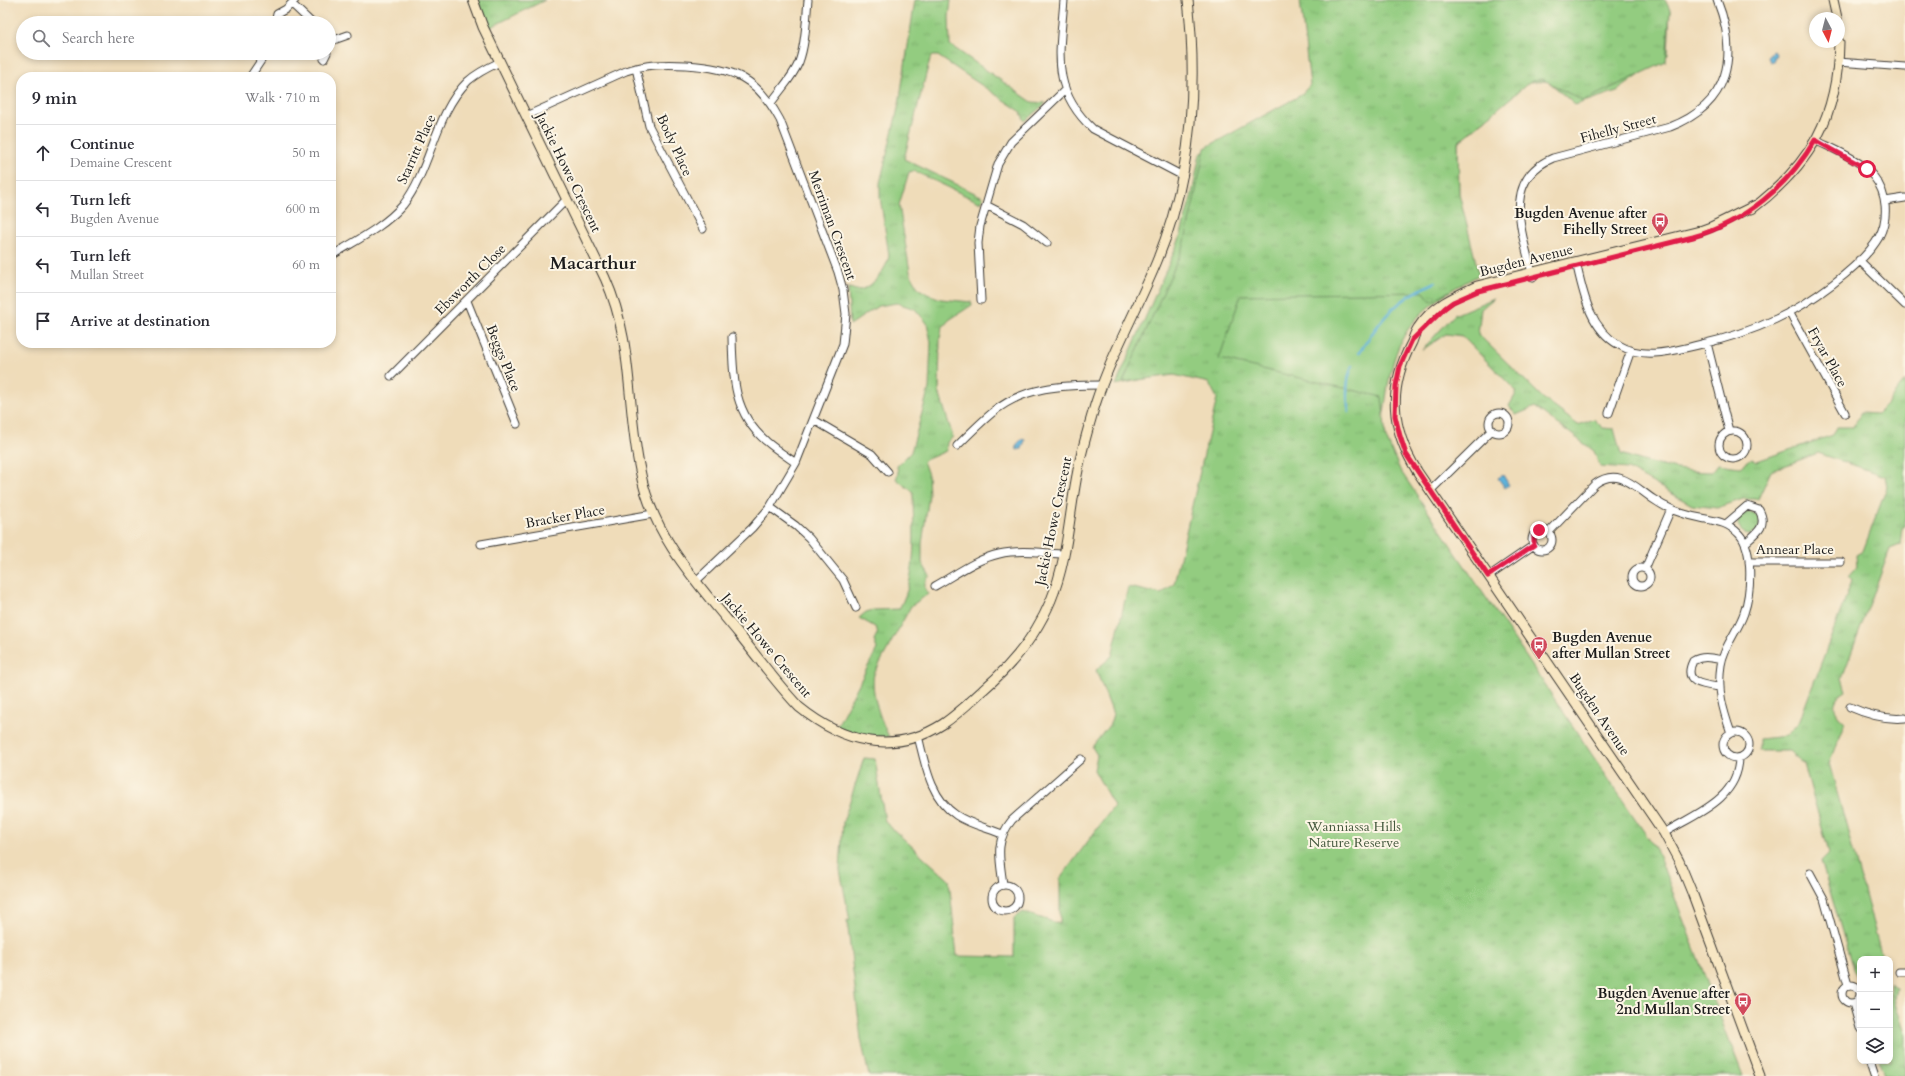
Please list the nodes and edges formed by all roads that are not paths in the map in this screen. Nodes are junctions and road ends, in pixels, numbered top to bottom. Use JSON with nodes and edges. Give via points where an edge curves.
{"nodes":[{"id":1,"x":473,"y":0,"type":"edge"},
{"id":2,"x":808,"y":0,"type":"edge"},
{"id":3,"x":1064,"y":0,"type":"edge"},
{"id":4,"x":1188,"y":0,"type":"edge"},
{"id":5,"x":1717,"y":0,"type":"edge"},
{"id":6,"x":1833,"y":0,"type":"edge"},
{"id":7,"x":293,"y":2,"type":"edge"},
{"id":8,"x":1836,"y":12,"type":"edge"},
{"id":9,"x":277,"y":16,"type":"edge"},
{"id":10,"x":306,"y":16,"type":"edge"},
{"id":11,"x":348,"y":35,"type":"dead end"},
{"id":12,"x":336,"y":40,"type":"edge"},
{"id":13,"x":1839,"y":48,"type":"edge"},
{"id":14,"x":261,"y":60,"type":"edge"},
{"id":15,"x":500,"y":62,"type":"junction"},
{"id":16,"x":1838,"y":62,"type":"junction"},
{"id":17,"x":1905,"y":67,"type":"edge"},
{"id":18,"x":636,"y":68,"type":"junction"},
{"id":19,"x":253,"y":72,"type":"edge"},
{"id":20,"x":1065,"y":90,"type":"junction"},
{"id":21,"x":771,"y":103,"type":"junction"},
{"id":22,"x":526,"y":116,"type":"junction"},
{"id":23,"x":1815,"y":140,"type":"junction"},
{"id":24,"x":1183,"y":176,"type":"junction"},
{"id":25,"x":1905,"y":198,"type":"edge"},
{"id":26,"x":567,"y":199,"type":"junction"},
{"id":27,"x":1885,"y":201,"type":"junction"},
{"id":28,"x":986,"y":205,"type":"junction"},
{"id":29,"x":703,"y":229,"type":"dead end"},
{"id":30,"x":1046,"y":243,"type":"dead end"},
{"id":31,"x":336,"y":253,"type":"edge"},
{"id":32,"x":1859,"y":260,"type":"junction"},
{"id":33,"x":1576,"y":264,"type":"junction"},
{"id":34,"x":1532,"y":275,"type":"junction"},
{"id":35,"x":981,"y":300,"type":"dead end"},
{"id":36,"x":467,"y":301,"type":"junction"},
{"id":37,"x":1905,"y":305,"type":"edge"},
{"id":38,"x":1790,"y":312,"type":"junction"},
{"id":39,"x":732,"y":337,"type":"dead end"},
{"id":40,"x":1707,"y":343,"type":"junction"},
{"id":41,"x":1631,"y":350,"type":"junction"},
{"id":42,"x":391,"y":376,"type":"dead end"},
{"id":43,"x":1102,"y":385,"type":"junction"},
{"id":44,"x":1609,"y":413,"type":"dead end"},
{"id":45,"x":1845,"y":413,"type":"dead end"},
{"id":46,"x":814,"y":420,"type":"junction"},
{"id":47,"x":517,"y":424,"type":"dead end"},
{"id":48,"x":1492,"y":430,"type":"dead end"},
{"id":49,"x":1729,"y":431,"type":"junction"},
{"id":50,"x":957,"y":446,"type":"dead end"},
{"id":51,"x":796,"y":463,"type":"junction"},
{"id":52,"x":888,"y":472,"type":"dead end"},
{"id":53,"x":1430,"y":491,"type":"junction"},
{"id":54,"x":770,"y":507,"type":"junction"},
{"id":55,"x":1671,"y":509,"type":"junction"},
{"id":56,"x":653,"y":514,"type":"junction"},
{"id":57,"x":1726,"y":524,"type":"junction"},
{"id":58,"x":1549,"y":532,"type":"junction"},
{"id":59,"x":1745,"y":543,"type":"junction"},
{"id":60,"x":480,"y":544,"type":"dead end"},
{"id":61,"x":1534,"y":545,"type":"junction"},
{"id":62,"x":1064,"y":554,"type":"junction"},
{"id":63,"x":1749,"y":562,"type":"junction"},
{"id":64,"x":1841,"y":562,"type":"dead end"},
{"id":65,"x":1645,"y":569,"type":"dead end"},
{"id":66,"x":1488,"y":576,"type":"junction"},
{"id":67,"x":696,"y":581,"type":"junction"},
{"id":68,"x":935,"y":586,"type":"dead end"},
{"id":69,"x":856,"y":608,"type":"dead end"},
{"id":70,"x":1722,"y":660,"type":"junction"},
{"id":71,"x":1719,"y":687,"type":"junction"},
{"id":72,"x":1850,"y":707,"type":"dead end"},
{"id":73,"x":1905,"y":718,"type":"edge"},
{"id":74,"x":1731,"y":733,"type":"junction"},
{"id":75,"x":918,"y":736,"type":"junction"},
{"id":76,"x":1739,"y":758,"type":"junction"},
{"id":77,"x":1081,"y":759,"type":"dead end"},
{"id":78,"x":1664,"y":833,"type":"junction"},
{"id":79,"x":1002,"y":834,"type":"junction"},
{"id":80,"x":1810,"y":873,"type":"dead end"},
{"id":81,"x":1003,"y":885,"type":"dead end"},
{"id":82,"x":1848,"y":985,"type":"junction"},
{"id":83,"x":1853,"y":1003,"type":"junction"},
{"id":84,"x":1857,"y":1017,"type":"edge"},
{"id":85,"x":1870,"y":1064,"type":"edge"},
{"id":86,"x":1760,"y":1076,"type":"edge"},
{"id":87,"x":1874,"y":1076,"type":"edge"}],
"edges":[{"from":1,"to":15,"type":"street","name":"Jackie Howe Crescent"},
{"from":2,"to":21,"type":"street","via":[[799,62]]},
{"from":3,"to":20,"type":"street","via":[[1060,69]]},
{"from":4,"to":24,"type":"street","name":"Jackie Howe Crescent","via":[[1193,61],[1192,100]]},
{"from":5,"to":34,"type":"street","name":"Fihelly Street","via":[[1728,33],[1728,64],[1718,89],[1704,108],[1684,122],[1670,127],[1542,162],[1529,175],[1521,194],[1518,215]]},
{"from":6,"to":8,"type":"street"},
{"from":7,"to":9,"type":"street"},
{"from":7,"to":10,"type":"street"},
{"from":11,"to":12,"type":"street"},
{"from":13,"to":16,"type":"street","name":"Bugden Avenue"},
{"from":14,"to":19,"type":"street"},
{"from":15,"to":22,"type":"street","name":"Jackie Howe Crescent"},
{"from":15,"to":31,"type":"street","name":"Starritt Place","via":[[475,76],[458,92],[419,179],[403,204],[382,224]]},
{"from":16,"to":17,"type":"street"},
{"from":16,"to":23,"type":"street","name":"Bugden Avenue","via":[[1831,103]]},
{"from":18,"to":21,"type":"street","name":"Merriman Crescent","via":[[665,64],[721,68],[752,83]]},
{"from":18,"to":22,"type":"street","name":"Merriman Crescent"},
{"from":18,"to":29,"type":"street","name":"Body Place","via":[[649,126]]},
{"from":20,"to":24,"type":"street","via":[[1078,114],[1093,129]]},
{"from":20,"to":28,"type":"street","via":[[1022,130],[1006,149],[998,164]]},
{"from":21,"to":46,"type":"street","name":"Merriman Crescent","via":[[836,265],[845,299],[843,344]]},
{"from":22,"to":26,"type":"street","name":"Jackie Howe Crescent"},
{"from":23,"to":27,"type":"street","via":[[1867,169],[1875,178]]},
{"from":23,"to":33,"type":"street","name":"Bugden Avenue","via":[[1784,182],[1737,220],[1678,239]]},
{"from":24,"to":43,"type":"street","name":"Jackie Howe Crescent","via":[[1157,262]]},
{"from":25,"to":27,"type":"street"},
{"from":26,"to":36,"type":"street","name":"Ebsworth Close"},
{"from":26,"to":56,"type":"street","name":"Jackie Howe Crescent","via":[[616,305],[628,362],[640,471]]},
{"from":27,"to":32,"type":"street","via":[[1884,220],[1879,237]]},
{"from":28,"to":30,"type":"street","via":[[1024,224]]},
{"from":28,"to":35,"type":"street","via":[[978,243]]},
{"from":32,"to":37,"type":"street"},
{"from":32,"to":38,"type":"street","via":[[1835,282]]},
{"from":33,"to":34,"type":"street","name":"Bugden Avenue"},
{"from":33,"to":41,"type":"street","via":[[1594,320],[1618,345]]},
{"from":34,"to":53,"type":"street","name":"Bugden Avenue","via":[[1477,288],[1445,308],[1412,340],[1400,366],[1395,416],[1406,454]]},
{"from":36,"to":42,"type":"street","name":"Ebsworth Close"},
{"from":36,"to":47,"type":"street","name":"Beggs Place"},
{"from":38,"to":40,"type":"street","via":[[1747,332]]},
{"from":38,"to":45,"type":"street","name":"Fryar Place"},
{"from":39,"to":51,"type":"street","via":[[734,386],[746,417],[766,442]]},
{"from":40,"to":41,"type":"street","via":[[1664,354],[1647,354]]},
{"from":40,"to":49,"type":"street"},
{"from":41,"to":44,"type":"street"},
{"from":43,"to":50,"type":"street","via":[[1049,387],[1019,396],[993,412]]},
{"from":43,"to":62,"type":"street","name":"Jackie Howe Crescent","via":[[1078,470]]},
{"from":46,"to":51,"type":"street","name":"Merriman Crescent"},
{"from":46,"to":52,"type":"street","via":[[872,454]]},
{"from":48,"to":53,"type":"street"},
{"from":49,"to":49,"type":"street","via":[[1740,432],[1747,441],[1745,452],[1736,459],[1725,457],[1719,448],[1720,438]]},
{"from":51,"to":54,"type":"street","name":"Merriman Crescent"},
{"from":53,"to":66,"type":"street","name":"Bugden Avenue"},
{"from":54,"to":67,"type":"street","name":"Merriman Crescent","via":[[752,528]]},
{"from":54,"to":69,"type":"street","via":[[809,538],[843,580]]},
{"from":55,"to":57,"type":"street"},
{"from":55,"to":58,"type":"street","via":[[1627,481],[1610,476],[1595,484]]},
{"from":55,"to":65,"type":"street"},
{"from":56,"to":60,"type":"street","name":"Bracker Place"},
{"from":56,"to":67,"type":"street","name":"Jackie Howe Crescent","via":[[678,558]]},
{"from":57,"to":59,"type":"street","via":[[1740,534]]},
{"from":57,"to":59,"type":"street","via":[[1747,506],[1759,510],[1763,519],[1761,530]]},
{"from":58,"to":61,"type":"street","via":[[1536,532],[1532,538]]},
{"from":58,"to":61,"type":"street","via":[[1552,540],[1549,547],[1541,550]]},
{"from":59,"to":63,"type":"street"},
{"from":61,"to":66,"type":"street"},
{"from":62,"to":68,"type":"street","via":[[1000,554],[978,562]]},
{"from":62,"to":75,"type":"street","name":"Jackie Howe Crescent","via":[[1051,601],[1029,640],[1014,660],[956,714],[940,726]]},
{"from":63,"to":64,"type":"street","name":"Annear Place"},
{"from":63,"to":70,"type":"street","via":[[1748,602]]},
{"from":66,"to":78,"type":"street","name":"Bugden Avenue"},
{"from":67,"to":75,"type":"street","name":"Jackie Howe Crescent","via":[[792,699],[815,720],[842,734],[861,740],[889,742]]},
{"from":70,"to":71,"type":"street"},
{"from":70,"to":71,"type":"street","via":[[1697,658],[1693,661],[1690,671],[1696,683]]},
{"from":71,"to":74,"type":"street","via":[[1723,711]]},
{"from":72,"to":73,"type":"street","via":[[1881,718]]},
{"from":74,"to":76,"type":"street","via":[[1724,741],[1725,751],[1733,758]]},
{"from":74,"to":76,"type":"street","via":[[1742,733],[1749,741],[1748,752]]},
{"from":75,"to":79,"type":"street","via":[[930,780],[940,800],[961,818]]},
{"from":76,"to":78,"type":"street","via":[[1736,777],[1724,796]]},
{"from":77,"to":79,"type":"street","via":[[1012,820]]},
{"from":78,"to":86,"type":"street","name":"Bugden Avenue","via":[[1693,895]]},
{"from":79,"to":81,"type":"street","via":[[999,851]]},
{"from":80,"to":82,"type":"street","via":[[1824,899]]},
{"from":82,"to":83,"type":"street","via":[[1842,990],[1842,997],[1846,1002]]},
{"from":82,"to":83,"type":"street","via":[[1855,986],[1859,992],[1859,999]]},
{"from":83,"to":84,"type":"street"},
{"from":85,"to":87,"type":"street"}]}
